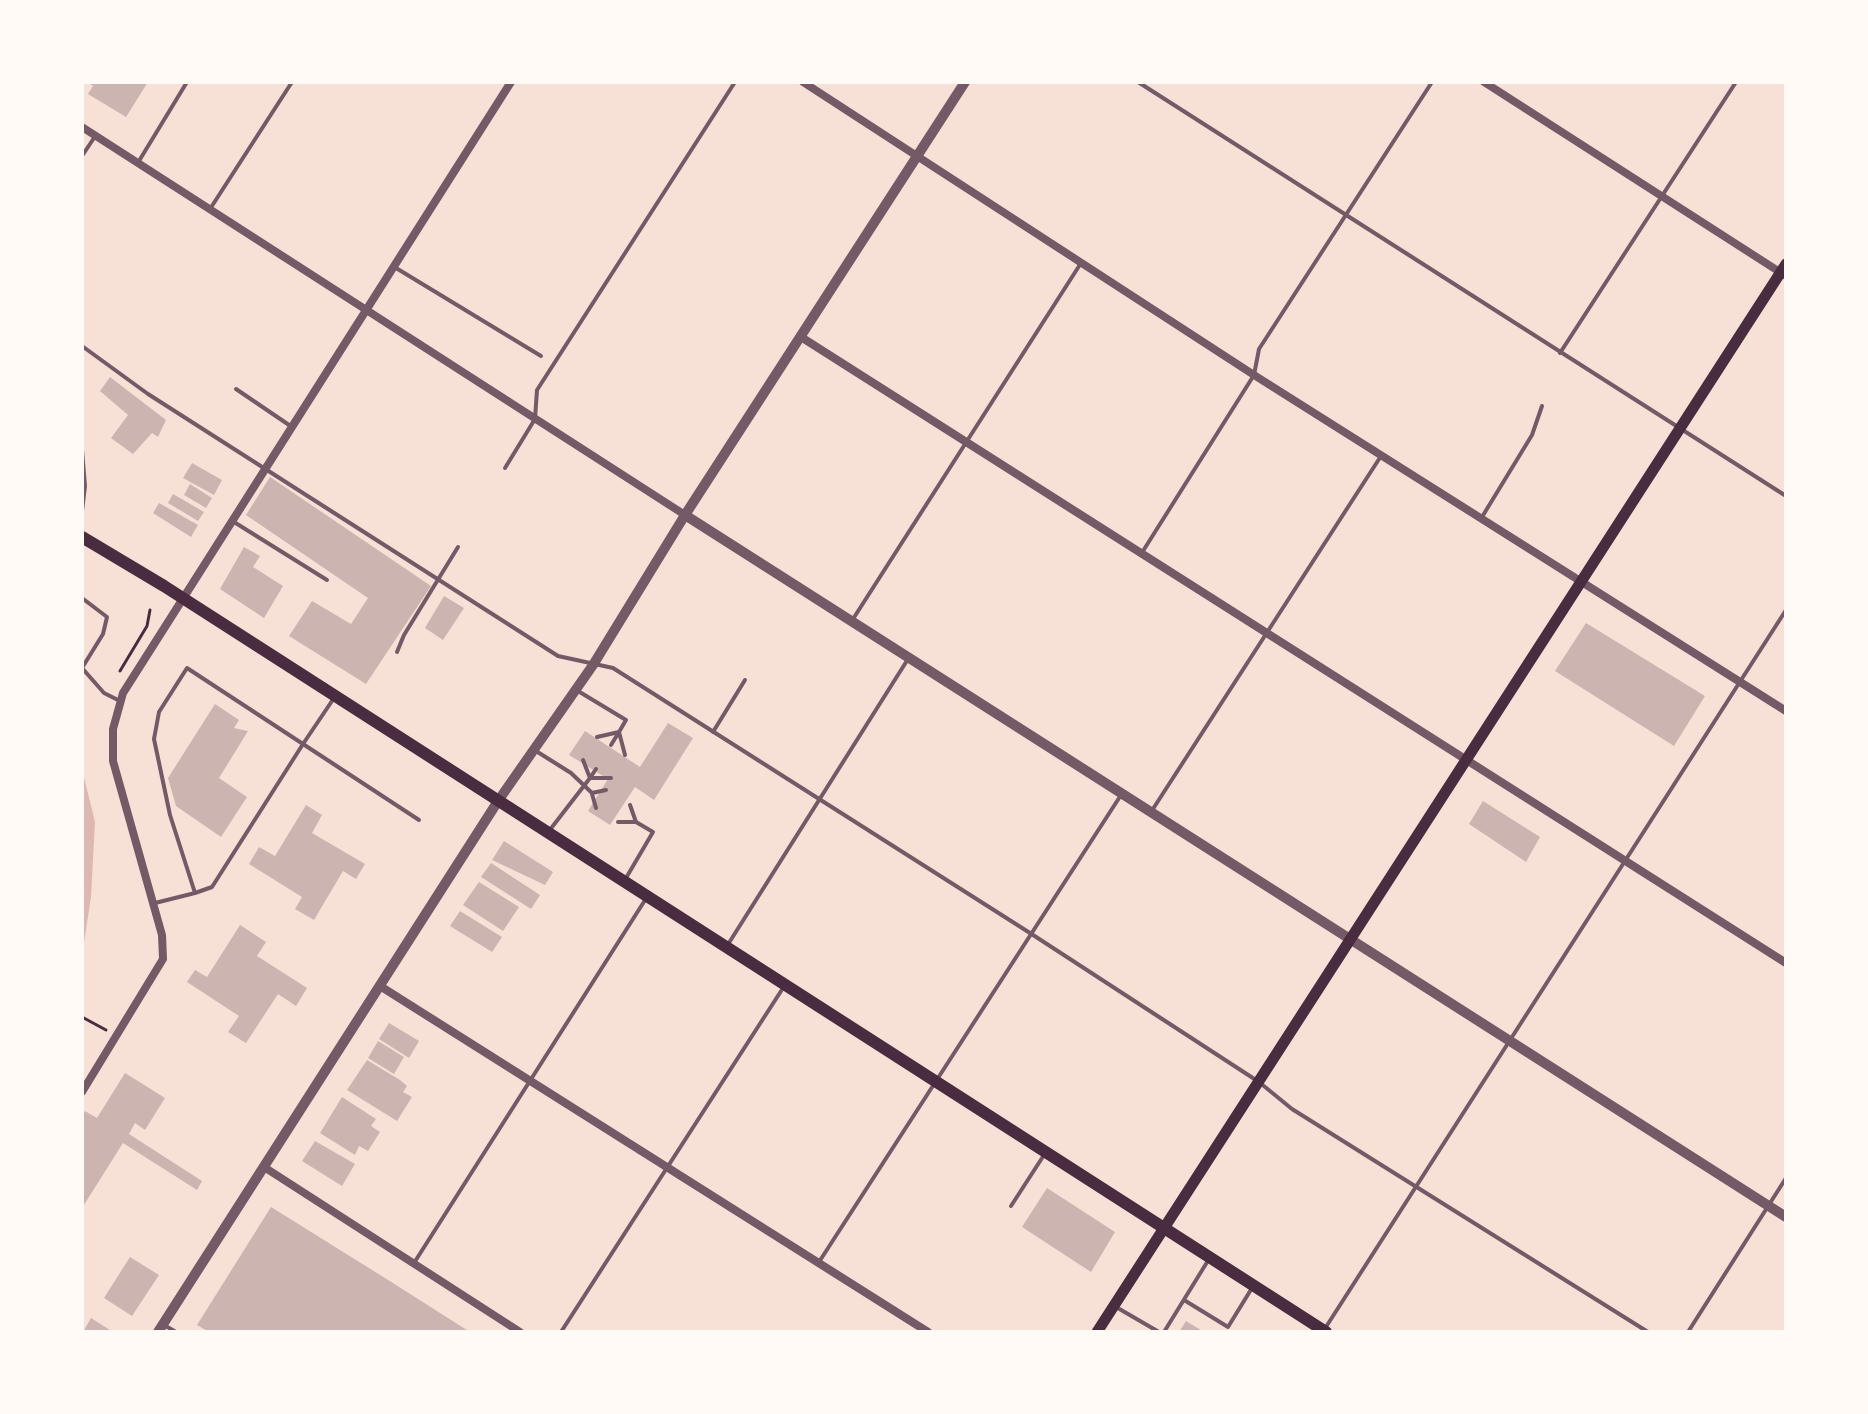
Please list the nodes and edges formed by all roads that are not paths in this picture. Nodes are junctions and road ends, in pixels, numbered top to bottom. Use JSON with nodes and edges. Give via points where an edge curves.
{"nodes":[{"id":1,"x":187,"y":82,"type":"edge"},
{"id":2,"x":292,"y":82,"type":"edge"},
{"id":3,"x":511,"y":82,"type":"edge"},
{"id":4,"x":735,"y":82,"type":"edge"},
{"id":5,"x":803,"y":82,"type":"edge"},
{"id":6,"x":965,"y":82,"type":"edge"},
{"id":7,"x":1138,"y":82,"type":"edge"},
{"id":8,"x":1432,"y":82,"type":"edge"},
{"id":9,"x":1484,"y":82,"type":"edge"},
{"id":10,"x":1736,"y":82,"type":"edge"},
{"id":11,"x":82,"y":127,"type":"edge"},
{"id":12,"x":96,"y":135,"type":"junction"},
{"id":13,"x":915,"y":154,"type":"junction"},
{"id":14,"x":82,"y":156,"type":"edge"},
{"id":15,"x":139,"y":161,"type":"junction"},
{"id":16,"x":1663,"y":196,"type":"junction"},
{"id":17,"x":210,"y":209,"type":"junction"},
{"id":18,"x":1345,"y":214,"type":"junction"},
{"id":19,"x":1081,"y":262,"type":"junction"},
{"id":20,"x":394,"y":266,"type":"junction"},
{"id":21,"x":1784,"y":271,"type":"edge"},
{"id":22,"x":365,"y":311,"type":"junction"},
{"id":23,"x":801,"y":337,"type":"junction"},
{"id":24,"x":82,"y":346,"type":"edge"},
{"id":25,"x":1560,"y":353,"type":"junction"},
{"id":26,"x":541,"y":356,"type":"dead end"},
{"id":27,"x":1254,"y":375,"type":"junction"},
{"id":28,"x":236,"y":389,"type":"dead end"},
{"id":29,"x":1542,"y":406,"type":"dead end"},
{"id":30,"x":535,"y":419,"type":"junction"},
{"id":31,"x":292,"y":427,"type":"junction"},
{"id":32,"x":1679,"y":429,"type":"junction"},
{"id":33,"x":966,"y":441,"type":"junction"},
{"id":34,"x":82,"y":450,"type":"edge"},
{"id":35,"x":1383,"y":454,"type":"junction"},
{"id":36,"x":505,"y":468,"type":"dead end"},
{"id":37,"x":265,"y":470,"type":"junction"},
{"id":38,"x":84,"y":485,"type":"edge"},
{"id":39,"x":1786,"y":496,"type":"edge"},
{"id":40,"x":82,"y":511,"type":"edge"},
{"id":41,"x":685,"y":515,"type":"junction"},
{"id":42,"x":1482,"y":517,"type":"junction"},
{"id":43,"x":232,"y":521,"type":"junction"},
{"id":44,"x":82,"y":537,"type":"edge"},
{"id":45,"x":458,"y":547,"type":"dead end"},
{"id":46,"x":1141,"y":553,"type":"junction"},
{"id":47,"x":327,"y":580,"type":"dead end"},
{"id":48,"x":438,"y":581,"type":"junction"},
{"id":49,"x":1580,"y":581,"type":"junction"},
{"id":50,"x":82,"y":598,"type":"edge"},
{"id":51,"x":182,"y":598,"type":"junction"},
{"id":52,"x":1786,"y":610,"type":"edge"},
{"id":53,"x":851,"y":621,"type":"junction"},
{"id":54,"x":1267,"y":633,"type":"junction"},
{"id":55,"x":397,"y":652,"type":"dead end"},
{"id":56,"x":909,"y":658,"type":"junction"},
{"id":57,"x":593,"y":665,"type":"junction"},
{"id":58,"x":745,"y":680,"type":"dead end"},
{"id":59,"x":1740,"y":682,"type":"junction"},
{"id":60,"x":576,"y":689,"type":"junction"},
{"id":61,"x":335,"y":696,"type":"junction"},
{"id":62,"x":120,"y":701,"type":"junction"},
{"id":63,"x":1786,"y":711,"type":"edge"},
{"id":64,"x":619,"y":732,"type":"junction"},
{"id":65,"x":713,"y":732,"type":"junction"},
{"id":66,"x":597,"y":737,"type":"dead end"},
{"id":67,"x":303,"y":744,"type":"junction"},
{"id":68,"x":611,"y":745,"type":"dead end"},
{"id":69,"x":533,"y":750,"type":"junction"},
{"id":70,"x":625,"y":755,"type":"dead end"},
{"id":71,"x":583,"y":760,"type":"dead end"},
{"id":72,"x":1464,"y":760,"type":"junction"},
{"id":73,"x":596,"y":769,"type":"dead end"},
{"id":74,"x":590,"y":778,"type":"junction"},
{"id":75,"x":611,"y":778,"type":"dead end"},
{"id":76,"x":584,"y":788,"type":"junction"},
{"id":77,"x":606,"y":790,"type":"dead end"},
{"id":78,"x":592,"y":793,"type":"junction"},
{"id":79,"x":1121,"y":795,"type":"junction"},
{"id":80,"x":819,"y":800,"type":"junction"},
{"id":81,"x":498,"y":801,"type":"junction"},
{"id":82,"x":630,"y":805,"type":"dead end"},
{"id":83,"x":596,"y":808,"type":"dead end"},
{"id":84,"x":1150,"y":814,"type":"junction"},
{"id":85,"x":419,"y":820,"type":"dead end"},
{"id":86,"x":618,"y":822,"type":"dead end"},
{"id":87,"x":636,"y":822,"type":"junction"},
{"id":88,"x":548,"y":833,"type":"junction"},
{"id":89,"x":1622,"y":861,"type":"junction"},
{"id":90,"x":624,"y":882,"type":"junction"},
{"id":91,"x":195,"y":893,"type":"junction"},
{"id":92,"x":647,"y":897,"type":"junction"},
{"id":93,"x":153,"y":903,"type":"junction"},
{"id":94,"x":1030,"y":933,"type":"junction"},
{"id":95,"x":1350,"y":941,"type":"junction"},
{"id":96,"x":725,"y":948,"type":"junction"},
{"id":97,"x":1786,"y":963,"type":"edge"},
{"id":98,"x":785,"y":985,"type":"junction"},
{"id":99,"x":380,"y":986,"type":"junction"},
{"id":100,"x":1508,"y":1040,"type":"junction"},
{"id":101,"x":529,"y":1078,"type":"junction"},
{"id":102,"x":936,"y":1082,"type":"junction"},
{"id":103,"x":1259,"y":1082,"type":"junction"},
{"id":104,"x":82,"y":1092,"type":"edge"},
{"id":105,"x":1046,"y":1153,"type":"junction"},
{"id":106,"x":668,"y":1166,"type":"junction"},
{"id":107,"x":264,"y":1167,"type":"junction"},
{"id":108,"x":1786,"y":1178,"type":"edge"},
{"id":109,"x":1416,"y":1188,"type":"junction"},
{"id":110,"x":1011,"y":1206,"type":"dead end"},
{"id":111,"x":1769,"y":1206,"type":"junction"},
{"id":112,"x":1786,"y":1217,"type":"edge"},
{"id":113,"x":1164,"y":1229,"type":"junction"},
{"id":114,"x":1210,"y":1258,"type":"junction"},
{"id":115,"x":819,"y":1262,"type":"junction"},
{"id":116,"x":414,"y":1263,"type":"junction"},
{"id":117,"x":1253,"y":1286,"type":"junction"},
{"id":118,"x":1184,"y":1300,"type":"junction"},
{"id":119,"x":1114,"y":1305,"type":"junction"},
{"id":120,"x":160,"y":1328,"type":"edge"},
{"id":121,"x":176,"y":1332,"type":"edge"},
{"id":122,"x":520,"y":1332,"type":"edge"},
{"id":123,"x":561,"y":1332,"type":"edge"},
{"id":124,"x":928,"y":1332,"type":"edge"},
{"id":125,"x":1097,"y":1332,"type":"edge"},
{"id":126,"x":1162,"y":1332,"type":"edge"},
{"id":127,"x":1324,"y":1332,"type":"edge"},
{"id":128,"x":1648,"y":1332,"type":"edge"},
{"id":129,"x":1688,"y":1332,"type":"edge"}],
"edges":[{"from":1,"to":15,"type":"lane"},
{"from":2,"to":17,"type":"lane"},
{"from":3,"to":20,"type":"street"},
{"from":4,"to":30,"type":"lane","via":[[537,390]]},
{"from":5,"to":13,"type":"street"},
{"from":6,"to":13,"type":"street"},
{"from":7,"to":18,"type":"lane"},
{"from":8,"to":18,"type":"lane"},
{"from":9,"to":16,"type":"street"},
{"from":10,"to":16,"type":"lane"},
{"from":11,"to":12,"type":"street"},
{"from":12,"to":14,"type":"lane"},
{"from":12,"to":15,"type":"street"},
{"from":13,"to":19,"type":"street"},
{"from":13,"to":23,"type":"street"},
{"from":15,"to":17,"type":"street"},
{"from":16,"to":21,"type":"street"},
{"from":16,"to":25,"type":"lane"},
{"from":17,"to":22,"type":"street"},
{"from":18,"to":25,"type":"lane"},
{"from":18,"to":27,"type":"lane","via":[[1259,349]]},
{"from":19,"to":27,"type":"street"},
{"from":19,"to":33,"type":"lane"},
{"from":20,"to":22,"type":"street"},
{"from":20,"to":26,"type":"lane"},
{"from":21,"to":32,"type":"main road"},
{"from":22,"to":30,"type":"street"},
{"from":22,"to":31,"type":"street"},
{"from":23,"to":33,"type":"street"},
{"from":23,"to":41,"type":"street"},
{"from":24,"to":37,"type":"lane"},
{"from":25,"to":32,"type":"lane"},
{"from":27,"to":35,"type":"street"},
{"from":27,"to":46,"type":"lane"},
{"from":28,"to":31,"type":"lane"},
{"from":29,"to":42,"type":"lane","via":[[1532,435]]},
{"from":30,"to":36,"type":"lane"},
{"from":30,"to":41,"type":"street"},
{"from":31,"to":37,"type":"street"},
{"from":32,"to":39,"type":"lane"},
{"from":32,"to":49,"type":"main road"},
{"from":33,"to":46,"type":"street"},
{"from":33,"to":53,"type":"lane"},
{"from":34,"to":38,"type":"lane"},
{"from":35,"to":42,"type":"street"},
{"from":35,"to":54,"type":"lane"},
{"from":37,"to":43,"type":"street"},
{"from":37,"to":48,"type":"lane"},
{"from":38,"to":40,"type":"lane"},
{"from":41,"to":53,"type":"street"},
{"from":41,"to":57,"type":"street"},
{"from":42,"to":49,"type":"street"},
{"from":43,"to":47,"type":"lane"},
{"from":43,"to":51,"type":"street"},
{"from":44,"to":51,"type":"main road"},
{"from":45,"to":48,"type":"lane"},
{"from":46,"to":54,"type":"street"},
{"from":48,"to":55,"type":"lane"},
{"from":48,"to":57,"type":"lane","via":[[558,656]]},
{"from":49,"to":59,"type":"street"},
{"from":49,"to":72,"type":"main road"},
{"from":50,"to":62,"type":"lane","via":[[107,617],[82,668],[104,693]]},
{"from":51,"to":61,"type":"main road"},
{"from":51,"to":62,"type":"street"},
{"from":52,"to":59,"type":"lane"},
{"from":53,"to":56,"type":"street"},
{"from":54,"to":72,"type":"street"},
{"from":54,"to":84,"type":"lane"},
{"from":56,"to":79,"type":"street"},
{"from":56,"to":80,"type":"lane"},
{"from":57,"to":60,"type":"street"},
{"from":57,"to":65,"type":"lane","via":[[613,668]]},
{"from":58,"to":65,"type":"lane"},
{"from":59,"to":63,"type":"street"},
{"from":59,"to":89,"type":"lane"},
{"from":60,"to":64,"type":"lane","via":[[626,720]]},
{"from":60,"to":69,"type":"street"},
{"from":61,"to":67,"type":"lane"},
{"from":61,"to":81,"type":"main road"},
{"from":62,"to":93,"type":"street","via":[[112,737],[115,773]]},
{"from":64,"to":66,"type":"lane"},
{"from":64,"to":68,"type":"lane"},
{"from":64,"to":70,"type":"lane"},
{"from":65,"to":80,"type":"lane"},
{"from":67,"to":85,"type":"lane"},
{"from":67,"to":91,"type":"lane","via":[[224,871],[212,887]]},
{"from":67,"to":91,"type":"lane","via":[[187,668],[159,712],[154,739],[170,815]]},
{"from":69,"to":76,"type":"lane","via":[[571,773]]},
{"from":69,"to":81,"type":"street"},
{"from":71,"to":74,"type":"lane"},
{"from":72,"to":89,"type":"street"},
{"from":72,"to":95,"type":"main road"},
{"from":73,"to":74,"type":"lane"},
{"from":74,"to":75,"type":"lane"},
{"from":74,"to":76,"type":"lane"},
{"from":76,"to":78,"type":"lane"},
{"from":76,"to":88,"type":"lane"},
{"from":77,"to":78,"type":"lane"},
{"from":78,"to":83,"type":"lane"},
{"from":79,"to":84,"type":"street"},
{"from":79,"to":94,"type":"lane"},
{"from":80,"to":94,"type":"lane"},
{"from":80,"to":96,"type":"lane"},
{"from":81,"to":88,"type":"main road"},
{"from":81,"to":99,"type":"street"},
{"from":82,"to":87,"type":"lane"},
{"from":84,"to":95,"type":"street"},
{"from":86,"to":87,"type":"lane"},
{"from":87,"to":90,"type":"lane","via":[[653,832]]},
{"from":88,"to":90,"type":"main road"},
{"from":89,"to":97,"type":"street"},
{"from":89,"to":100,"type":"lane"},
{"from":90,"to":92,"type":"main road"},
{"from":91,"to":93,"type":"lane"},
{"from":92,"to":96,"type":"main road"},
{"from":92,"to":101,"type":"lane"},
{"from":93,"to":104,"type":"street","via":[[164,945],[161,965]]},
{"from":94,"to":102,"type":"lane"},
{"from":94,"to":103,"type":"lane"},
{"from":95,"to":100,"type":"street"},
{"from":95,"to":103,"type":"main road"},
{"from":96,"to":98,"type":"main road"},
{"from":98,"to":102,"type":"main road"},
{"from":98,"to":106,"type":"lane"},
{"from":99,"to":101,"type":"street"},
{"from":99,"to":107,"type":"street"},
{"from":100,"to":109,"type":"lane"},
{"from":100,"to":111,"type":"street"},
{"from":101,"to":106,"type":"street"},
{"from":101,"to":116,"type":"lane"},
{"from":102,"to":105,"type":"main road"},
{"from":102,"to":115,"type":"lane"},
{"from":103,"to":109,"type":"lane","via":[[1273,1097]]},
{"from":103,"to":113,"type":"main road"},
{"from":105,"to":110,"type":"lane"},
{"from":105,"to":113,"type":"main road"},
{"from":106,"to":115,"type":"street"},
{"from":106,"to":123,"type":"lane"},
{"from":107,"to":116,"type":"street"},
{"from":107,"to":120,"type":"street"},
{"from":108,"to":111,"type":"lane"},
{"from":109,"to":127,"type":"lane"},
{"from":109,"to":128,"type":"lane"},
{"from":111,"to":112,"type":"street"},
{"from":111,"to":129,"type":"lane"},
{"from":113,"to":114,"type":"main road"},
{"from":113,"to":119,"type":"main road"},
{"from":114,"to":117,"type":"main road"},
{"from":114,"to":118,"type":"lane"},
{"from":115,"to":124,"type":"street"},
{"from":116,"to":122,"type":"street"},
{"from":117,"to":118,"type":"lane","via":[[1228,1327]]},
{"from":117,"to":127,"type":"main road"},
{"from":118,"to":126,"type":"lane"},
{"from":119,"to":125,"type":"main road"},
{"from":119,"to":126,"type":"lane"},
{"from":120,"to":121,"type":"lane"}]}
